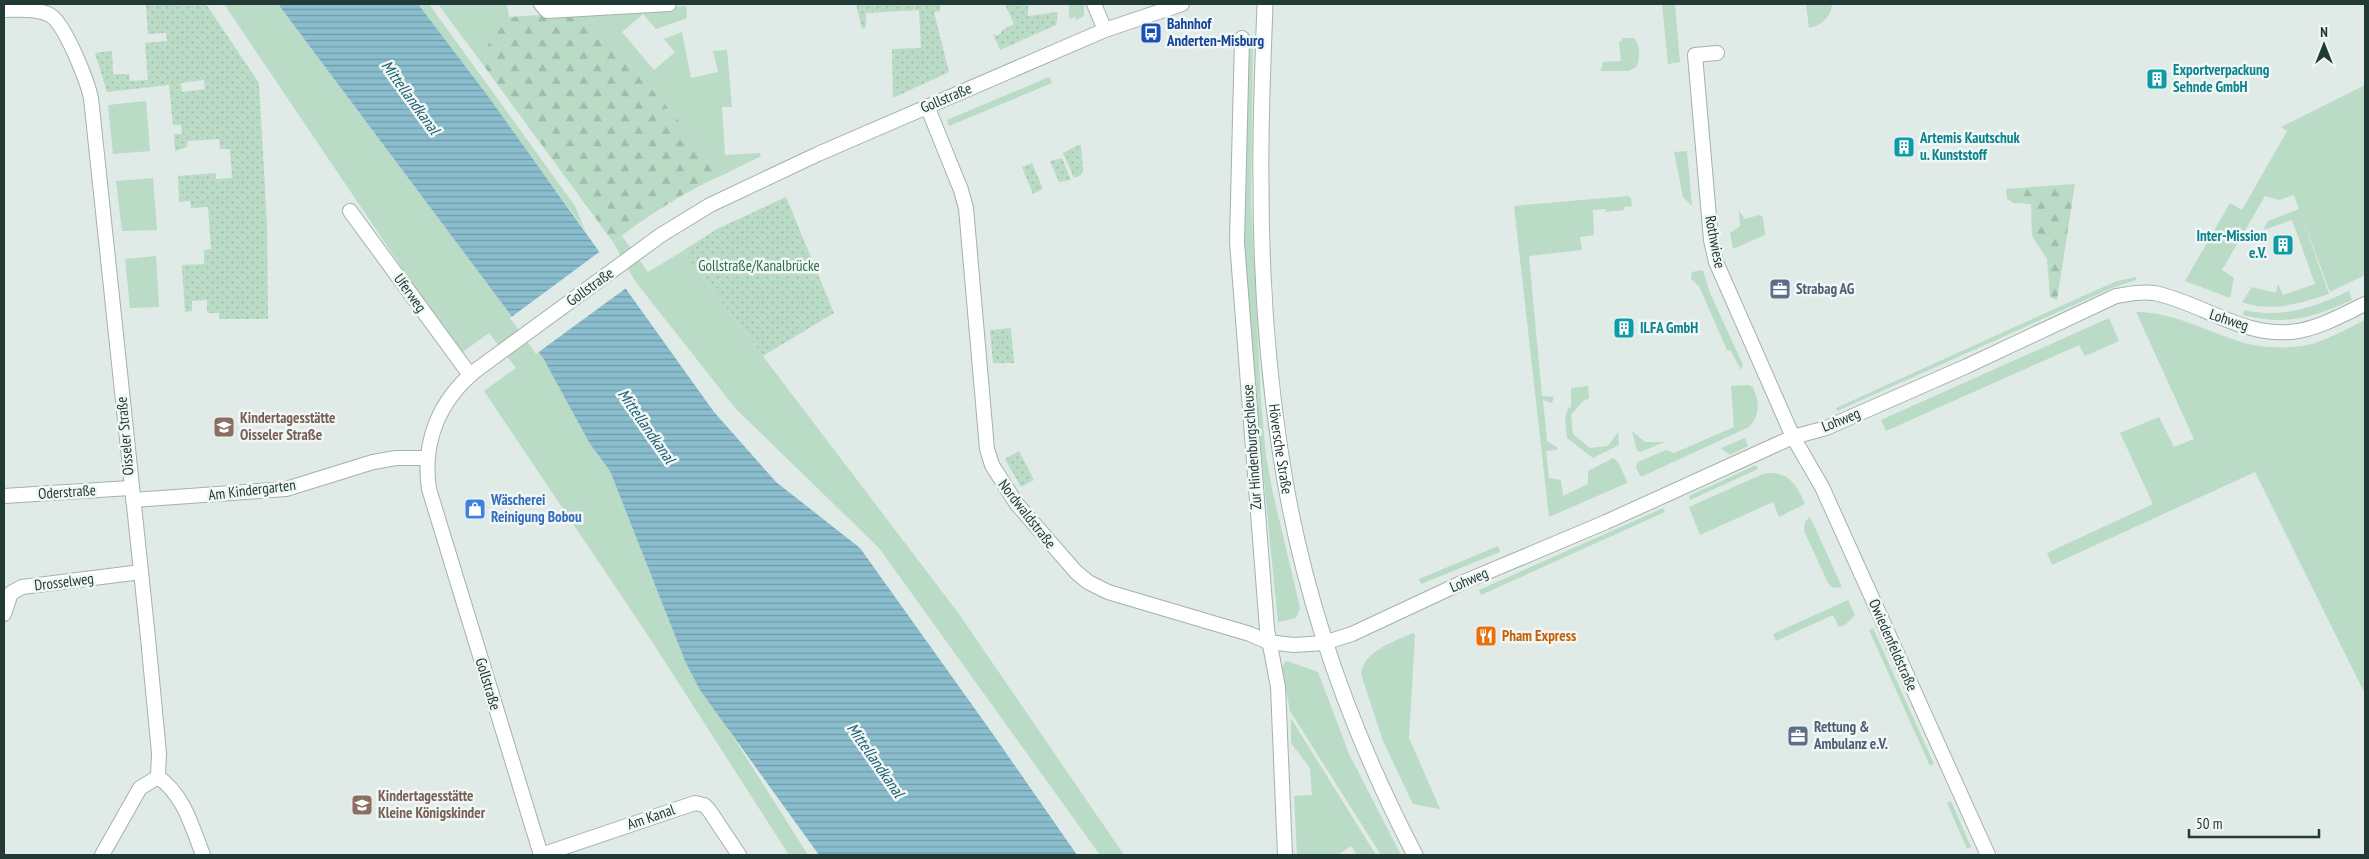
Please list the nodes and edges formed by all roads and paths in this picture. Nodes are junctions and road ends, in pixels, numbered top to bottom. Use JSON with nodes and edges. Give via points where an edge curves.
{"nodes":[{"id":1,"x":540,"y":4,"type":"edge"},
{"id":2,"x":669,"y":4,"type":"edge"},
{"id":3,"x":1094,"y":4,"type":"edge"},
{"id":4,"x":1182,"y":4,"type":"edge"},
{"id":5,"x":1265,"y":4,"type":"edge"},
{"id":6,"x":4,"y":10,"type":"edge"},
{"id":7,"x":1105,"y":30,"type":"junction"},
{"id":8,"x":1242,"y":38,"type":"dead end"},
{"id":9,"x":1717,"y":53,"type":"dead end"},
{"id":10,"x":927,"y":106,"type":"junction"},
{"id":11,"x":350,"y":211,"type":"dead end"},
{"id":12,"x":2365,"y":304,"type":"edge"},
{"id":13,"x":470,"y":375,"type":"junction"},
{"id":14,"x":1794,"y":437,"type":"junction"},
{"id":15,"x":426,"y":458,"type":"junction"},
{"id":16,"x":132,"y":494,"type":"junction"},
{"id":17,"x":4,"y":496,"type":"edge"},
{"id":18,"x":141,"y":572,"type":"junction"},
{"id":19,"x":4,"y":614,"type":"edge"},
{"id":20,"x":1268,"y":642,"type":"junction"},
{"id":21,"x":1324,"y":643,"type":"junction"},
{"id":22,"x":158,"y":777,"type":"junction"},
{"id":23,"x":102,"y":855,"type":"edge"},
{"id":24,"x":203,"y":855,"type":"edge"},
{"id":25,"x":541,"y":855,"type":"edge"},
{"id":26,"x":739,"y":855,"type":"edge"},
{"id":27,"x":1285,"y":855,"type":"edge"},
{"id":28,"x":1415,"y":855,"type":"edge"},
{"id":29,"x":1988,"y":855,"type":"edge"}],
"edges":[{"from":1,"to":2,"type":"street","via":[[548,11]]},
{"from":3,"to":7,"type":"street"},
{"from":4,"to":7,"type":"street","name":"Gollstraße"},
{"from":5,"to":21,"type":"main road","name":"Höversche Straße","via":[[1260,184],[1270,361],[1281,458]]},
{"from":6,"to":16,"type":"street","name":"Oisseler Straße","via":[[39,11],[53,18],[73,50],[87,82]]},
{"from":7,"to":10,"type":"street","name":"Gollstraße"},
{"from":8,"to":20,"type":"street","name":"Zur Hindenburgschleuse","via":[[1237,242]]},
{"from":9,"to":14,"type":"street","name":"Rothwiese","via":[[1695,55],[1711,240],[1723,280]]},
{"from":10,"to":13,"type":"street","name":"Gollstraße","via":[[710,205],[635,254]]},
{"from":10,"to":20,"type":"street","name":"Nordwaldstraße","via":[[966,208],[987,449],[1003,485],[1064,560],[1088,582],[1108,592]]},
{"from":11,"to":13,"type":"street","name":"Uferweg"},
{"from":12,"to":14,"type":"street","name":"Lohweg","via":[[2328,322],[2297,331],[2267,331],[2155,294],[2136,292],[2116,296],[1968,366],[1826,428]]},
{"from":13,"to":15,"type":"street","name":"Gollstraße","via":[[456,388],[439,414]]},
{"from":14,"to":21,"type":"street","name":"Lohweg","via":[[1352,634]]},
{"from":14,"to":29,"type":"street","name":"Owiedenfeldstraße","via":[[1822,487]]},
{"from":15,"to":16,"type":"street","name":"Am Kindergarten","via":[[373,462],[286,489]]},
{"from":15,"to":25,"type":"street","name":"Gollstraße","via":[[431,501]]},
{"from":16,"to":17,"type":"street","name":"Oderstraße"},
{"from":16,"to":18,"type":"street","name":"Oisseler Straße"},
{"from":18,"to":19,"type":"street","name":"Drosselweg","via":[[22,587],[11,593]]},
{"from":18,"to":22,"type":"street","name":"Oisseler Straße","via":[[159,753]]},
{"from":20,"to":21,"type":"street","name":"Nordwaldstraße","via":[[1294,645]]},
{"from":20,"to":27,"type":"street","name":"Zur Hindenburgschleuse","via":[[1278,687]]},
{"from":21,"to":28,"type":"main road","name":"Höversche Straße","via":[[1374,770]]},
{"from":22,"to":23,"type":"street","via":[[140,788]]},
{"from":22,"to":24,"type":"street","via":[[181,801]]},
{"from":25,"to":26,"type":"street","name":"Am Kanal","via":[[695,802],[709,810]]}]}
